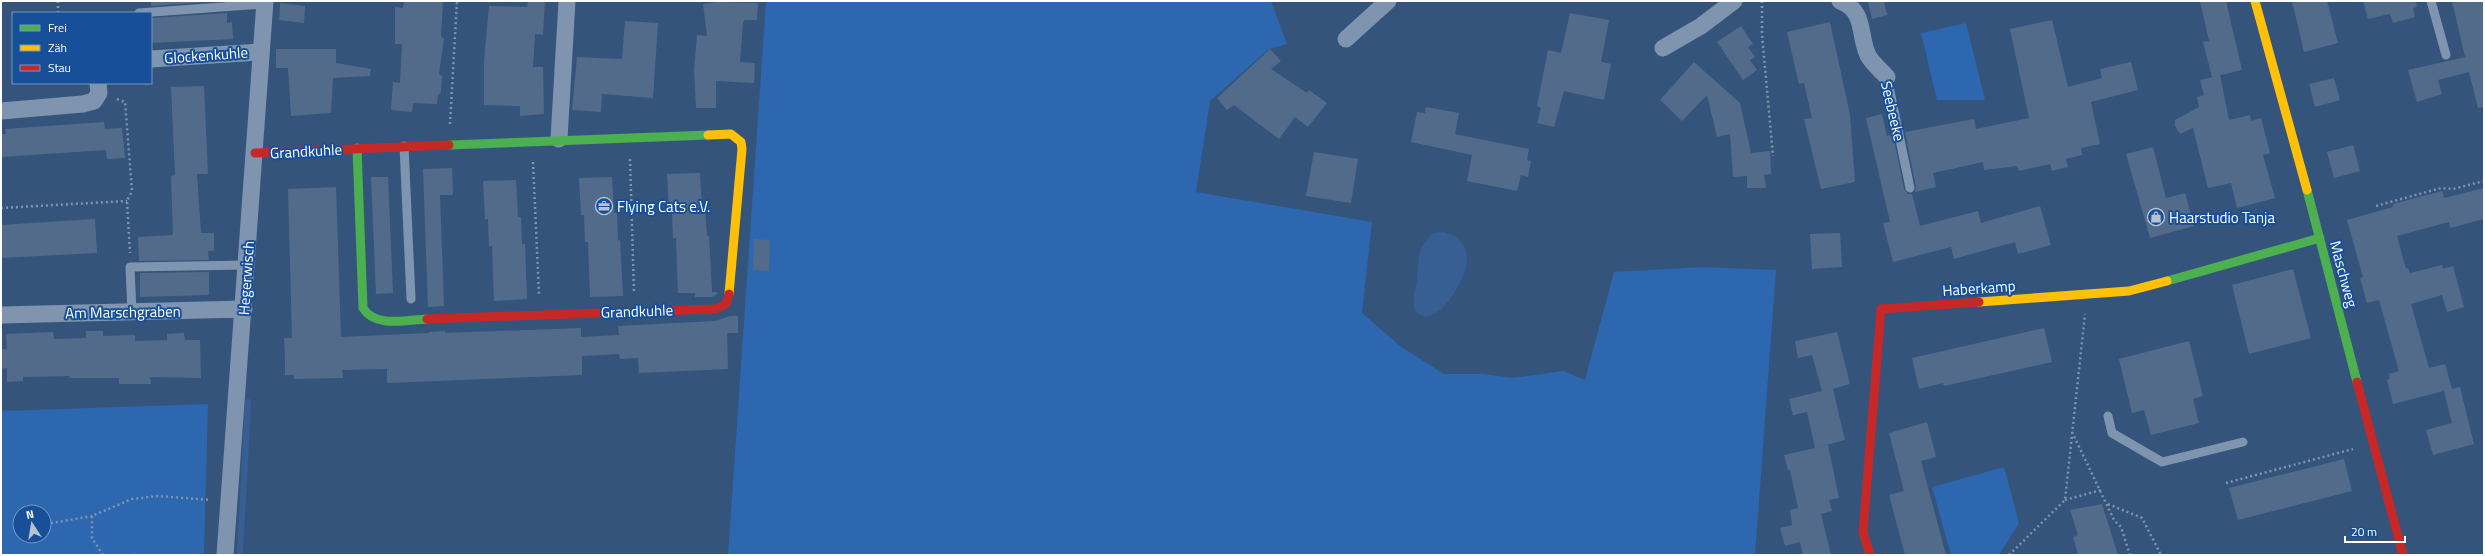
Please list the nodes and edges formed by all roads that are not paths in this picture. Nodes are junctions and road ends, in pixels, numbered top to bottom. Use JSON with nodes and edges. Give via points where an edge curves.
{"nodes":[{"id":1,"x":567,"y":1,"type":"edge"},
{"id":2,"x":1388,"y":1,"type":"edge"},
{"id":3,"x":1734,"y":1,"type":"edge"},
{"id":4,"x":1840,"y":1,"type":"edge"},
{"id":5,"x":2255,"y":1,"type":"edge"},
{"id":6,"x":2431,"y":1,"type":"edge"},
{"id":7,"x":265,"y":2,"type":"edge"},
{"id":8,"x":150,"y":12,"type":"edge"},
{"id":9,"x":1346,"y":39,"type":"dead end"},
{"id":10,"x":1663,"y":48,"type":"dead end"},
{"id":11,"x":261,"y":52,"type":"junction"},
{"id":12,"x":2446,"y":56,"type":"dead end"},
{"id":13,"x":152,"y":59,"type":"edge"},
{"id":14,"x":1887,"y":77,"type":"joint"},
{"id":15,"x":98,"y":88,"type":"edge"},
{"id":16,"x":1,"y":110,"type":"edge"},
{"id":17,"x":559,"y":140,"type":"junction"},
{"id":18,"x":404,"y":146,"type":"junction"},
{"id":19,"x":357,"y":148,"type":"junction"},
{"id":20,"x":255,"y":154,"type":"junction"},
{"id":21,"x":1910,"y":188,"type":"dead end"},
{"id":22,"x":2320,"y":238,"type":"junction"},
{"id":23,"x":247,"y":265,"type":"junction"},
{"id":24,"x":411,"y":299,"type":"dead end"},
{"id":25,"x":244,"y":309,"type":"junction"},
{"id":26,"x":132,"y":312,"type":"junction"},
{"id":27,"x":1,"y":315,"type":"edge"},
{"id":28,"x":2108,"y":416,"type":"dead end"},
{"id":29,"x":2243,"y":442,"type":"dead end"},
{"id":30,"x":225,"y":555,"type":"edge"},
{"id":31,"x":1870,"y":555,"type":"edge"},
{"id":32,"x":2403,"y":555,"type":"edge"}],
"edges":[{"from":1,"to":17,"type":"street"},
{"from":2,"to":9,"type":"street"},
{"from":3,"to":10,"type":"street","via":[[1701,26]]},
{"from":4,"to":14,"type":"street","name":"Seebeeke","via":[[1848,4],[1860,20],[1867,54]]},
{"from":5,"to":22,"type":"street","name":"Maschweg"},
{"from":6,"to":12,"type":"lane"},
{"from":7,"to":8,"type":"lane"},
{"from":7,"to":11,"type":"street","name":"Hegerwisch"},
{"from":11,"to":13,"type":"street","name":"Glockenkuhle"},
{"from":11,"to":20,"type":"street","name":"Hegerwisch"},
{"from":14,"to":21,"type":"lane","name":"Seebeeke"},
{"from":15,"to":16,"type":"street","via":[[94,101],[82,104]]},
{"from":17,"to":18,"type":"street","name":"Grandkuhle"},
{"from":17,"to":19,"type":"street","name":"Grandkuhle","via":[[731,134],[741,142],[742,157],[730,294],[726,304],[715,309],[388,322],[372,319],[363,308]]},
{"from":18,"to":19,"type":"street","name":"Grandkuhle"},
{"from":18,"to":24,"type":"lane"},
{"from":19,"to":20,"type":"street","name":"Grandkuhle"},
{"from":20,"to":23,"type":"street","name":"Hegerwisch"},
{"from":22,"to":31,"type":"street","name":"Haberkamp","via":[[2129,291],[1881,309],[1863,532]]},
{"from":22,"to":32,"type":"street","name":"Maschweg"},
{"from":23,"to":25,"type":"street","name":"Hegerwisch"},
{"from":23,"to":26,"type":"lane","via":[[130,267]]},
{"from":25,"to":26,"type":"street","name":"Am Marschgraben"},
{"from":25,"to":30,"type":"street","name":"Hegerwisch"},
{"from":26,"to":27,"type":"street","name":"Am Marschgraben"},
{"from":28,"to":29,"type":"lane","via":[[2112,433],[2162,462]]}]}
